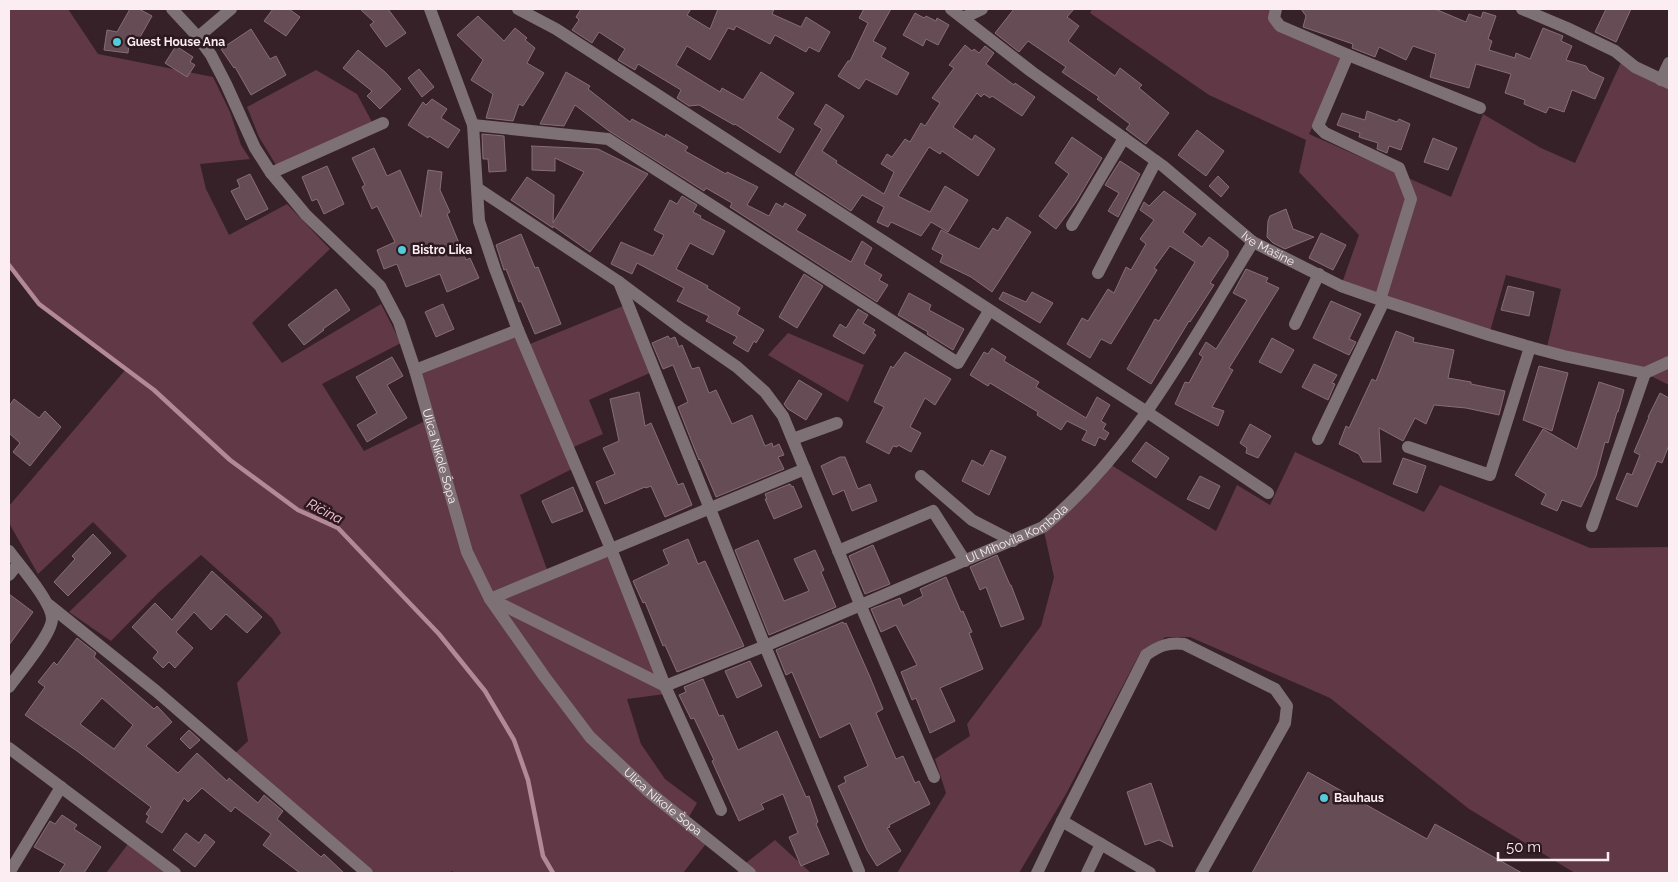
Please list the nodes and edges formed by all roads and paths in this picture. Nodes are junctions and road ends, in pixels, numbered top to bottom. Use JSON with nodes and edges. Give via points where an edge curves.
{"nodes":[{"id":1,"x":172,"y":9,"type":"edge"},
{"id":2,"x":231,"y":9,"type":"edge"},
{"id":3,"x":430,"y":9,"type":"edge"},
{"id":4,"x":518,"y":9,"type":"edge"},
{"id":5,"x":951,"y":9,"type":"edge"},
{"id":6,"x":982,"y":9,"type":"edge"},
{"id":7,"x":1276,"y":9,"type":"edge"},
{"id":8,"x":1522,"y":9,"type":"edge"},
{"id":9,"x":963,"y":18,"type":"junction"},
{"id":10,"x":198,"y":37,"type":"junction"},
{"id":11,"x":1348,"y":55,"type":"junction"},
{"id":12,"x":1669,"y":63,"type":"edge"},
{"id":13,"x":1665,"y":82,"type":"edge"},
{"id":14,"x":1480,"y":108,"type":"dead end"},
{"id":15,"x":384,"y":123,"type":"dead end"},
{"id":16,"x":473,"y":125,"type":"junction"},
{"id":17,"x":1124,"y":138,"type":"junction"},
{"id":18,"x":1156,"y":161,"type":"junction"},
{"id":19,"x":271,"y":173,"type":"junction"},
{"id":20,"x":477,"y":188,"type":"junction"},
{"id":21,"x":1072,"y":225,"type":"dead end"},
{"id":22,"x":1253,"y":242,"type":"junction"},
{"id":23,"x":1098,"y":273,"type":"dead end"},
{"id":24,"x":1319,"y":274,"type":"junction"},
{"id":25,"x":619,"y":282,"type":"junction"},
{"id":26,"x":1382,"y":300,"type":"junction"},
{"id":27,"x":989,"y":311,"type":"junction"},
{"id":28,"x":1295,"y":324,"type":"dead end"},
{"id":29,"x":518,"y":330,"type":"junction"},
{"id":30,"x":1530,"y":347,"type":"junction"},
{"id":31,"x":1669,"y":362,"type":"edge"},
{"id":32,"x":415,"y":370,"type":"junction"},
{"id":33,"x":1645,"y":373,"type":"junction"},
{"id":34,"x":1147,"y":412,"type":"junction"},
{"id":35,"x":837,"y":423,"type":"dead end"},
{"id":36,"x":793,"y":439,"type":"junction"},
{"id":37,"x":1318,"y":439,"type":"dead end"},
{"id":38,"x":1408,"y":447,"type":"dead end"},
{"id":39,"x":805,"y":469,"type":"junction"},
{"id":40,"x":920,"y":476,"type":"dead end"},
{"id":41,"x":1268,"y":493,"type":"dead end"},
{"id":42,"x":710,"y":508,"type":"junction"},
{"id":43,"x":1592,"y":526,"type":"dead end"},
{"id":44,"x":1013,"y":540,"type":"junction"},
{"id":45,"x":611,"y":549,"type":"junction"},
{"id":46,"x":9,"y":551,"type":"edge"},
{"id":47,"x":838,"y":551,"type":"junction"},
{"id":48,"x":965,"y":561,"type":"junction"},
{"id":49,"x":18,"y":564,"type":"junction"},
{"id":50,"x":9,"y":575,"type":"edge"},
{"id":51,"x":490,"y":599,"type":"junction"},
{"id":52,"x":860,"y":604,"type":"junction"},
{"id":53,"x":49,"y":605,"type":"junction"},
{"id":54,"x":764,"y":646,"type":"junction"},
{"id":55,"x":665,"y":686,"type":"junction"},
{"id":56,"x":9,"y":687,"type":"edge"},
{"id":57,"x":9,"y":748,"type":"edge"},
{"id":58,"x":934,"y":777,"type":"dead end"},
{"id":59,"x":61,"y":787,"type":"junction"},
{"id":60,"x":721,"y":810,"type":"dead end"},
{"id":61,"x":1062,"y":821,"type":"junction"},
{"id":62,"x":1100,"y":844,"type":"junction"},
{"id":63,"x":859,"y":870,"type":"dead end"},
{"id":64,"x":1142,"y":871,"type":"edge"},
{"id":65,"x":9,"y":873,"type":"edge"},
{"id":66,"x":174,"y":873,"type":"edge"},
{"id":67,"x":367,"y":873,"type":"edge"},
{"id":68,"x":750,"y":873,"type":"edge"},
{"id":69,"x":1037,"y":873,"type":"edge"},
{"id":70,"x":1087,"y":873,"type":"edge"},
{"id":71,"x":1202,"y":873,"type":"edge"}],
"edges":[{"from":1,"to":10,"type":"street","name":"Ulica Nikole Šopa"},
{"from":2,"to":10,"type":"street"},
{"from":3,"to":16,"type":"street"},
{"from":4,"to":27,"type":"street","via":[[556,29]]},
{"from":5,"to":9,"type":"street","name":"Ive Mašine"},
{"from":6,"to":9,"type":"street"},
{"from":7,"to":11,"type":"street","via":[[1274,18],[1280,26]]},
{"from":8,"to":13,"type":"street","via":[[1615,51],[1635,67]]},
{"from":9,"to":17,"type":"street","name":"Ive Mašine"},
{"from":10,"to":19,"type":"street","name":"Ulica Nikole Šopa","via":[[211,55],[255,148]]},
{"from":11,"to":14,"type":"street"},
{"from":11,"to":26,"type":"street","via":[[1318,126],[1325,133],[1399,168],[1411,199]]},
{"from":12,"to":13,"type":"street"},
{"from":15,"to":19,"type":"street"},
{"from":16,"to":20,"type":"street"},
{"from":16,"to":27,"type":"street","via":[[608,139],[958,363]]},
{"from":17,"to":18,"type":"street","name":"Ive Mašine"},
{"from":17,"to":21,"type":"street"},
{"from":18,"to":22,"type":"street","name":"Ive Mašine"},
{"from":18,"to":23,"type":"street"},
{"from":19,"to":32,"type":"street","name":"Ulica Nikole Šopa","via":[[306,215],[380,286],[399,322]]},
{"from":20,"to":25,"type":"street"},
{"from":20,"to":29,"type":"street","via":[[479,221]]},
{"from":22,"to":24,"type":"street","name":"Ive Mašine"},
{"from":22,"to":34,"type":"street","name":"Ul Mihovila Kombola"},
{"from":24,"to":26,"type":"street","name":"Ive Mašine","via":[[1341,286]]},
{"from":24,"to":28,"type":"street"},
{"from":25,"to":36,"type":"street","via":[[737,367],[765,392],[783,416]]},
{"from":25,"to":42,"type":"street"},
{"from":26,"to":30,"type":"street","name":"Ive Mašine"},
{"from":26,"to":37,"type":"street"},
{"from":27,"to":34,"type":"street"},
{"from":29,"to":32,"type":"street"},
{"from":29,"to":45,"type":"street"},
{"from":30,"to":33,"type":"street","name":"Ive Mašine"},
{"from":30,"to":38,"type":"street","via":[[1490,476]]},
{"from":31,"to":33,"type":"street"},
{"from":32,"to":51,"type":"street","name":"Ulica Nikole Šopa","via":[[467,552]]},
{"from":33,"to":43,"type":"street"},
{"from":34,"to":41,"type":"street"},
{"from":34,"to":44,"type":"street","name":"Ul Mihovila Kombola","via":[[1108,463],[1068,506],[1043,528]]},
{"from":35,"to":36,"type":"street"},
{"from":36,"to":39,"type":"street"},
{"from":39,"to":42,"type":"street"},
{"from":39,"to":47,"type":"street"},
{"from":40,"to":44,"type":"street","via":[[972,520]]},
{"from":42,"to":45,"type":"street"},
{"from":42,"to":54,"type":"street"},
{"from":44,"to":48,"type":"street","name":"Ul Mihovila Kombola"},
{"from":45,"to":51,"type":"street"},
{"from":45,"to":55,"type":"street"},
{"from":46,"to":49,"type":"street"},
{"from":47,"to":48,"type":"street","via":[[932,511]]},
{"from":47,"to":52,"type":"street"},
{"from":48,"to":52,"type":"street","name":"Ul Mihovila Kombola"},
{"from":49,"to":50,"type":"street"},
{"from":49,"to":53,"type":"street"},
{"from":51,"to":55,"type":"street"},
{"from":51,"to":68,"type":"street","name":"Ulica Nikole Šopa","via":[[590,737],[649,792]]},
{"from":52,"to":54,"type":"street","name":"Ul Mihovila Kombola"},
{"from":52,"to":58,"type":"street"},
{"from":53,"to":56,"type":"street","via":[[53,620],[43,642]]},
{"from":53,"to":67,"type":"street","via":[[156,691]]},
{"from":54,"to":55,"type":"street","name":"Ul Mihovila Kombola"},
{"from":54,"to":63,"type":"street"},
{"from":55,"to":60,"type":"street"},
{"from":57,"to":59,"type":"street"},
{"from":59,"to":65,"type":"street"},
{"from":59,"to":66,"type":"street"},
{"from":61,"to":62,"type":"street"},
{"from":61,"to":69,"type":"street"},
{"from":61,"to":71,"type":"street","via":[[1146,655],[1160,646],[1184,644],[1275,689],[1287,706],[1285,723]]},
{"from":62,"to":64,"type":"street"},
{"from":62,"to":70,"type":"street"}]}
